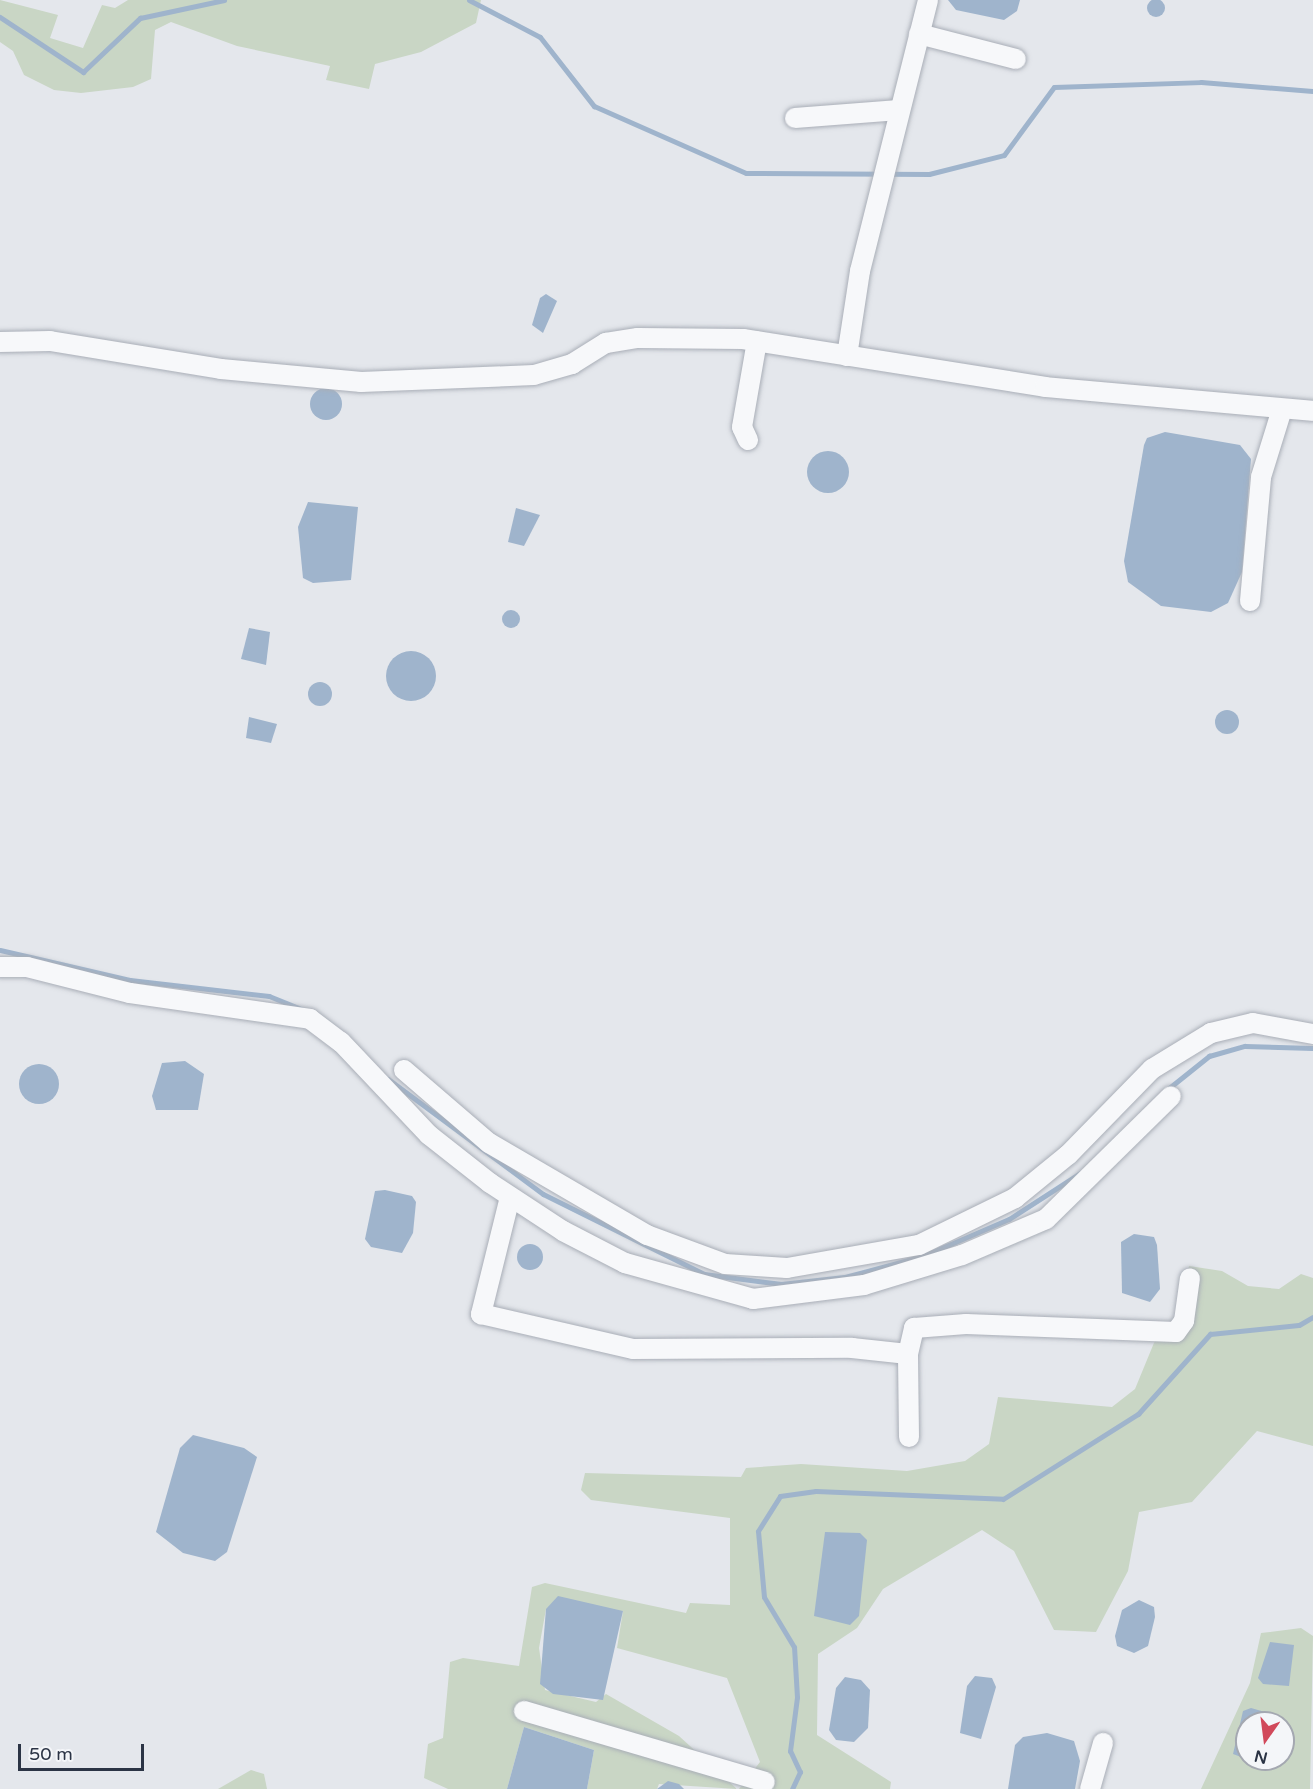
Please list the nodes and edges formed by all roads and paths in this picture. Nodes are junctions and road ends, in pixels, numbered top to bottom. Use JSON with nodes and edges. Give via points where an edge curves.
{"nodes":[{"id":1,"x":928,"y":0,"type":"edge"},
{"id":2,"x":919,"y":34,"type":"junction"},
{"id":3,"x":1016,"y":59,"type":"dead end"},
{"id":4,"x":899,"y":110,"type":"junction"},
{"id":5,"x":795,"y":118,"type":"dead end"},
{"id":6,"x":757,"y":341,"type":"junction"},
{"id":7,"x":0,"y":342,"type":"edge"},
{"id":8,"x":847,"y":356,"type":"junction"},
{"id":9,"x":1282,"y":409,"type":"junction"},
{"id":10,"x":1313,"y":411,"type":"edge"},
{"id":11,"x":748,"y":440,"type":"dead end"},
{"id":12,"x":1250,"y":601,"type":"dead end"},
{"id":13,"x":0,"y":967,"type":"edge"},
{"id":14,"x":1313,"y":1034,"type":"edge"},
{"id":15,"x":404,"y":1070,"type":"dead end"},
{"id":16,"x":1171,"y":1096,"type":"dead end"},
{"id":17,"x":510,"y":1197,"type":"junction"},
{"id":18,"x":1190,"y":1278,"type":"dead end"},
{"id":19,"x":908,"y":1354,"type":"junction"},
{"id":20,"x":909,"y":1437,"type":"dead end"},
{"id":21,"x":524,"y":1711,"type":"dead end"},
{"id":22,"x":1103,"y":1743,"type":"dead end"},
{"id":23,"x":765,"y":1782,"type":"dead end"},
{"id":24,"x":1090,"y":1789,"type":"edge"}],
"edges":[{"from":1,"to":2,"type":"street"},
{"from":2,"to":3,"type":"street"},
{"from":2,"to":4,"type":"street"},
{"from":4,"to":5,"type":"street"},
{"from":4,"to":8,"type":"street","via":[[860,271]]},
{"from":6,"to":7,"type":"street","via":[[638,338],[606,344],[572,364],[534,375],[361,382],[221,369],[50,341]]},
{"from":6,"to":8,"type":"street"},
{"from":6,"to":11,"type":"street","via":[[742,427]]},
{"from":8,"to":9,"type":"street","via":[[1045,387]]},
{"from":9,"to":10,"type":"street"},
{"from":9,"to":12,"type":"street","via":[[1261,477]]},
{"from":13,"to":17,"type":"street","via":[[27,967],[130,993],[310,1019],[341,1042],[429,1135]]},
{"from":14,"to":15,"type":"street","via":[[1253,1023],[1211,1033],[1152,1069],[1068,1155],[1015,1198],[919,1245],[787,1268],[725,1264],[647,1235],[489,1143]]},
{"from":16,"to":17,"type":"street","via":[[1046,1219],[962,1255],[864,1285],[753,1299],[692,1285],[625,1263]]},
{"from":17,"to":19,"type":"street","via":[[481,1314],[633,1349],[852,1348]]},
{"from":18,"to":19,"type":"street","via":[[1184,1321],[1176,1332],[966,1324],[914,1328]]},
{"from":19,"to":20,"type":"street"},
{"from":21,"to":23,"type":"street"},
{"from":22,"to":24,"type":"street"}]}
